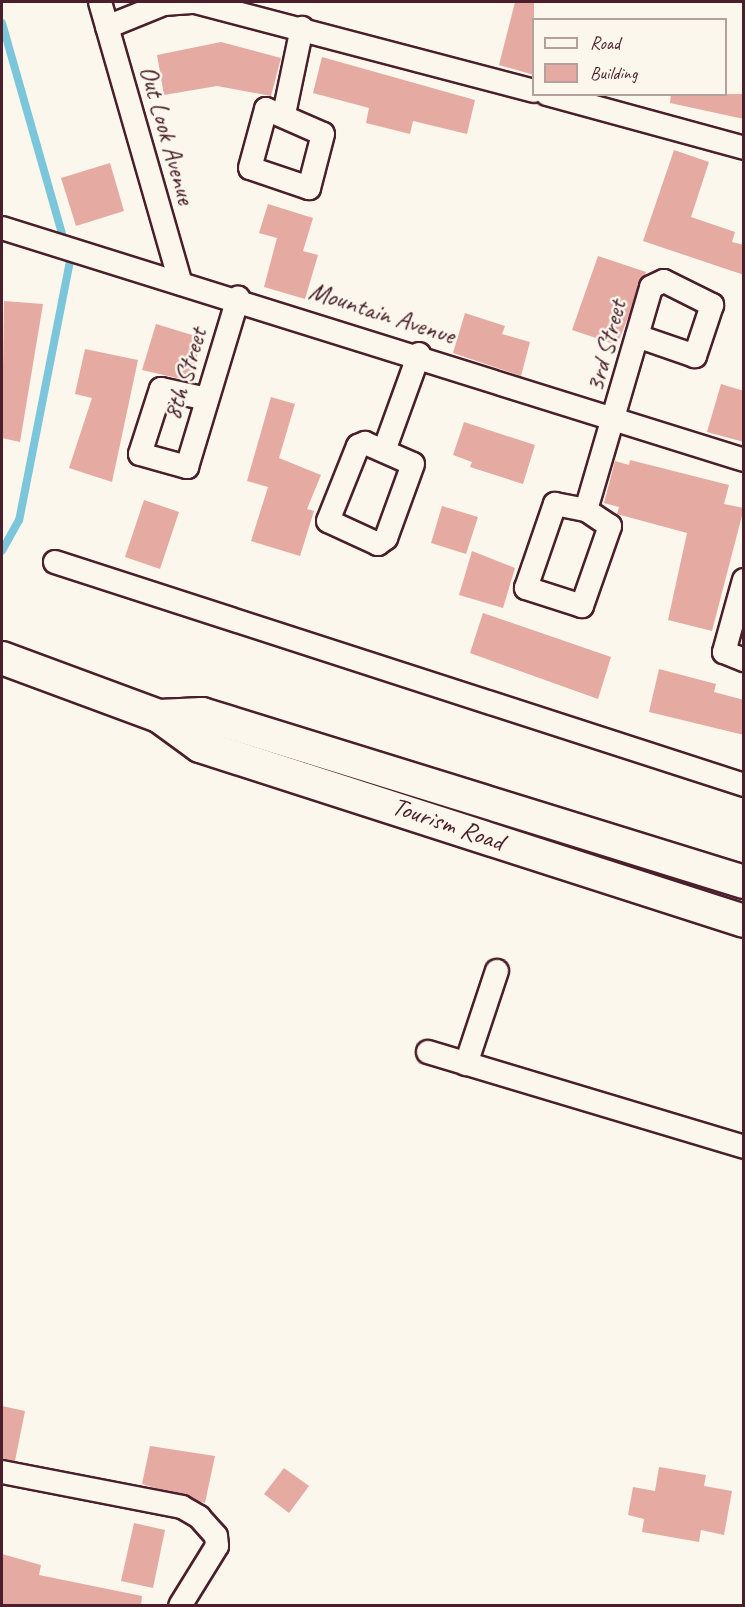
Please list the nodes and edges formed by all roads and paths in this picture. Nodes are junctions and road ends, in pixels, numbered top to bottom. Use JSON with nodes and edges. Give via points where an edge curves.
{"nodes":[{"id":1,"x":100,"y":2,"type":"edge"},
{"id":2,"x":107,"y":27,"type":"junction"},
{"id":3,"x":302,"y":28,"type":"junction"},
{"id":4,"x":532,"y":90,"type":"edge"},
{"id":5,"x":553,"y":96,"type":"edge"},
{"id":6,"x":284,"y":114,"type":"dead end"},
{"id":7,"x":744,"y":148,"type":"edge"},
{"id":8,"x":8,"y":230,"type":"edge"},
{"id":9,"x":181,"y":284,"type":"junction"},
{"id":10,"x":238,"y":298,"type":"junction"},
{"id":11,"x":637,"y":336,"type":"junction"},
{"id":12,"x":419,"y":354,"type":"junction"},
{"id":13,"x":207,"y":399,"type":"junction"},
{"id":14,"x":616,"y":420,"type":"junction"},
{"id":15,"x":385,"y":448,"type":"junction"},
{"id":16,"x":744,"y":460,"type":"edge"},
{"id":17,"x":586,"y":510,"type":"junction"},
{"id":18,"x":55,"y":562,"type":"dead end"},
{"id":19,"x":744,"y":580,"type":"edge"},
{"id":20,"x":7,"y":660,"type":"edge"},
{"id":21,"x":744,"y":660,"type":"edge"},
{"id":22,"x":159,"y":716,"type":"junction"},
{"id":23,"x":744,"y":786,"type":"edge"},
{"id":24,"x":744,"y":882,"type":"edge"},
{"id":25,"x":744,"y":921,"type":"edge"},
{"id":26,"x":497,"y":971,"type":"dead end"},
{"id":27,"x":428,"y":1052,"type":"dead end"},
{"id":28,"x":466,"y":1064,"type":"junction"},
{"id":29,"x":744,"y":1147,"type":"edge"},
{"id":30,"x":2,"y":1472,"type":"edge"},
{"id":31,"x":180,"y":1605,"type":"edge"}],
"edges":[{"from":1,"to":2,"type":"street","name":"Out Look Avenue"},
{"from":2,"to":3,"type":"street","via":[[164,4],[195,2]]},
{"from":2,"to":9,"type":"street","name":"Out Look Avenue"},
{"from":3,"to":4,"type":"street"},
{"from":3,"to":6,"type":"street"},
{"from":5,"to":7,"type":"street"},
{"from":8,"to":9,"type":"street","name":"Mountain Avenue"},
{"from":9,"to":10,"type":"street","name":"Mountain Avenue"},
{"from":10,"to":12,"type":"street","name":"Mountain Avenue"},
{"from":10,"to":13,"type":"street","name":"8th Street"},
{"from":11,"to":11,"type":"street","name":"3rd Street","via":[[651,287],[664,281],[706,299],[713,313],[692,357]]},
{"from":11,"to":14,"type":"street","name":"3rd Street"},
{"from":12,"to":14,"type":"street","name":"Mountain Avenue"},
{"from":12,"to":15,"type":"street"},
{"from":13,"to":13,"type":"street","name":"8th Street","via":[[187,467],[139,451],[161,389]]},
{"from":14,"to":16,"type":"street","name":"Mountain Avenue"},
{"from":14,"to":17,"type":"street","name":"3rd Street"},
{"from":15,"to":15,"type":"street","via":[[358,446],[328,515],[330,525],[378,544],[386,538],[413,469],[409,459]]},
{"from":17,"to":17,"type":"street","via":[[560,503],[551,507],[526,583],[529,591],[587,603],[611,531],[607,521]]},
{"from":18,"to":23,"type":"street"},
{"from":19,"to":21,"type":"street","via":[[724,652]]},
{"from":20,"to":22,"type":"main road","name":"Tourism Road"},
{"from":22,"to":24,"type":"main road","name":"Tourism Road","via":[[202,714]]},
{"from":22,"to":25,"type":"main road","name":"Tourism Road","via":[[200,746]]},
{"from":26,"to":28,"type":"street"},
{"from":27,"to":28,"type":"street"},
{"from":28,"to":29,"type":"street"},
{"from":30,"to":31,"type":"street","via":[[182,1507],[199,1517],[216,1536],[217,1546]]}]}
